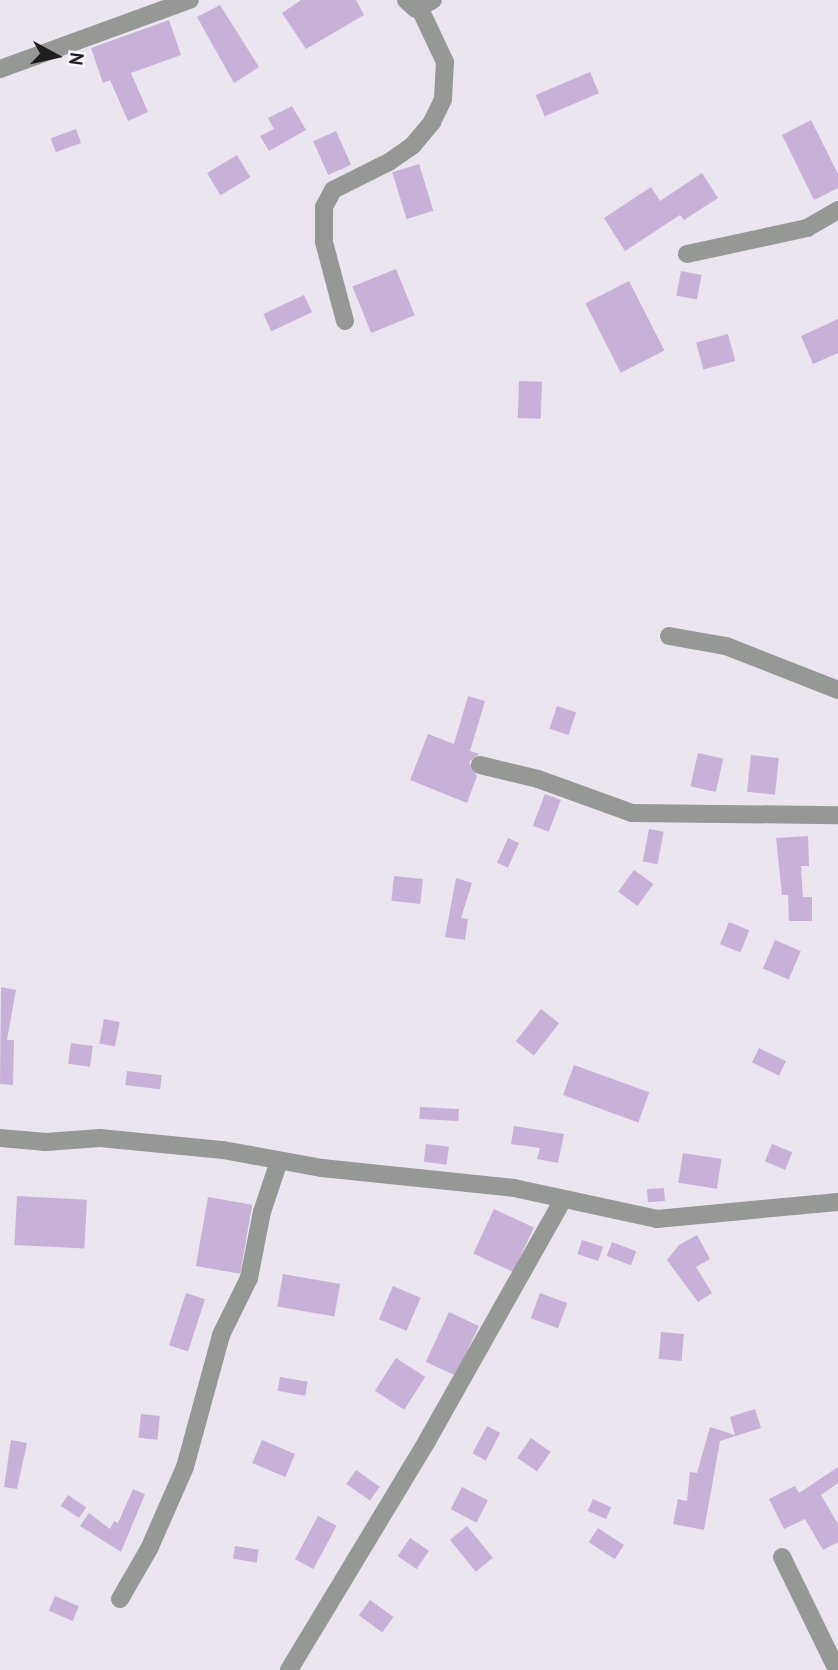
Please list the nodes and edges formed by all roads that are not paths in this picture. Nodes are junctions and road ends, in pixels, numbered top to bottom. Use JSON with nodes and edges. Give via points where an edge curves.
{"nodes":[{"id":1,"x":190,"y":0,"type":"edge"},
{"id":2,"x":419,"y":3,"type":"edge"},
{"id":3,"x":0,"y":69,"type":"edge"},
{"id":4,"x":838,"y":210,"type":"edge"},
{"id":5,"x":687,"y":254,"type":"dead end"},
{"id":6,"x":345,"y":321,"type":"dead end"},
{"id":7,"x":669,"y":636,"type":"dead end"},
{"id":8,"x":838,"y":690,"type":"edge"},
{"id":9,"x":480,"y":765,"type":"dead end"},
{"id":10,"x":838,"y":815,"type":"edge"},
{"id":11,"x":0,"y":1138,"type":"edge"},
{"id":12,"x":279,"y":1161,"type":"junction"},
{"id":13,"x":563,"y":1200,"type":"junction"},
{"id":14,"x":838,"y":1202,"type":"edge"},
{"id":15,"x":782,"y":1557,"type":"dead end"},
{"id":16,"x":120,"y":1599,"type":"dead end"},
{"id":17,"x":830,"y":1668,"type":"edge"},
{"id":18,"x":289,"y":1670,"type":"edge"}],
"edges":[{"from":1,"to":3,"type":"street"},
{"from":2,"to":6,"type":"street","via":[[445,62],[443,99],[413,145],[333,190],[324,207],[324,242]]},
{"from":4,"to":5,"type":"street","via":[[807,228]]},
{"from":7,"to":8,"type":"street","via":[[726,646]]},
{"from":9,"to":10,"type":"street","via":[[538,779],[632,813]]},
{"from":11,"to":12,"type":"street","via":[[46,1142],[100,1138]]},
{"from":12,"to":13,"type":"street","via":[[514,1188]]},
{"from":12,"to":16,"type":"street","via":[[262,1212],[249,1278],[220,1335],[203,1415],[185,1467],[149,1549]]},
{"from":13,"to":14,"type":"street","via":[[657,1219]]},
{"from":13,"to":18,"type":"street","via":[[427,1441]]},
{"from":15,"to":17,"type":"street"}]}
